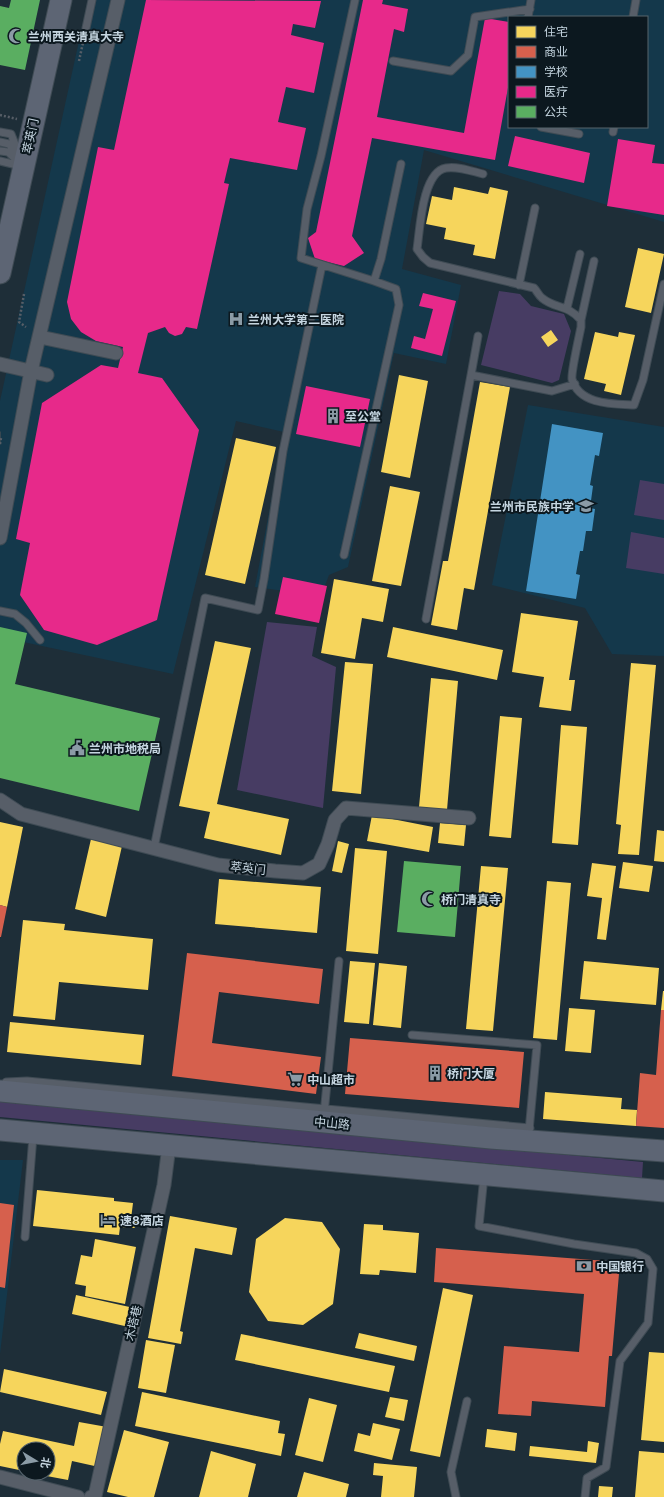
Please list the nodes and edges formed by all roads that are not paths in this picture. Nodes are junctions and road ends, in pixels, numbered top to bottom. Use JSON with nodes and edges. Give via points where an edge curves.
{"nodes":[{"id":1,"x":61,"y":0,"type":"edge"},
{"id":2,"x":92,"y":0,"type":"edge"},
{"id":3,"x":118,"y":0,"type":"edge"},
{"id":4,"x":355,"y":0,"type":"edge"},
{"id":5,"x":531,"y":0,"type":"edge"},
{"id":6,"x":636,"y":0,"type":"edge"},
{"id":7,"x":530,"y":9,"type":"junction"},
{"id":8,"x":528,"y":16,"type":"edge"},
{"id":9,"x":633,"y":16,"type":"edge"},
{"id":10,"x":86,"y":28,"type":"road end"},
{"id":11,"x":394,"y":61,"type":"dead end"},
{"id":12,"x":546,"y":128,"type":"edge"},
{"id":13,"x":0,"y":132,"type":"edge"},
{"id":14,"x":579,"y":134,"type":"dead end"},
{"id":15,"x":0,"y":142,"type":"edge"},
{"id":16,"x":0,"y":151,"type":"edge"},
{"id":17,"x":0,"y":161,"type":"edge"},
{"id":18,"x":401,"y":164,"type":"dead end"},
{"id":19,"x":24,"y":166,"type":"junction"},
{"id":20,"x":483,"y":174,"type":"dead end"},
{"id":21,"x":535,"y":208,"type":"dead end"},
{"id":22,"x":580,"y":254,"type":"dead end"},
{"id":23,"x":594,"y":260,"type":"dead end"},
{"id":24,"x":0,"y":263,"type":"edge"},
{"id":25,"x":322,"y":265,"type":"junction"},
{"id":26,"x":374,"y":281,"type":"junction"},
{"id":27,"x":664,"y":284,"type":"edge"},
{"id":28,"x":519,"y":285,"type":"junction"},
{"id":29,"x":567,"y":308,"type":"junction"},
{"id":30,"x":581,"y":320,"type":"junction"},
{"id":31,"x":478,"y":336,"type":"dead end"},
{"id":32,"x":40,"y":337,"type":"junction"},
{"id":33,"x":116,"y":353,"type":"dead end"},
{"id":34,"x":0,"y":364,"type":"edge"},
{"id":35,"x":32,"y":372,"type":"junction"},
{"id":36,"x":47,"y":375,"type":"dead end"},
{"id":37,"x":471,"y":375,"type":"junction"},
{"id":38,"x":575,"y":384,"type":"junction"},
{"id":39,"x":4,"y":491,"type":"edge"},
{"id":40,"x":0,"y":538,"type":"edge"},
{"id":41,"x":344,"y":555,"type":"dead end"},
{"id":42,"x":0,"y":611,"type":"edge"},
{"id":43,"x":426,"y":619,"type":"dead end"},
{"id":44,"x":40,"y":640,"type":"dead end"},
{"id":45,"x":0,"y":800,"type":"edge"},
{"id":46,"x":469,"y":818,"type":"dead end"},
{"id":47,"x":154,"y":848,"type":"junction"},
{"id":48,"x":339,"y":961,"type":"dead end"},
{"id":49,"x":412,"y":1035,"type":"dead end"},
{"id":50,"x":0,"y":1083,"type":"edge"},
{"id":51,"x":0,"y":1091,"type":"edge"},
{"id":52,"x":324,"y":1116,"type":"junction"},
{"id":53,"x":0,"y":1130,"type":"edge"},
{"id":54,"x":33,"y":1133,"type":"junction"},
{"id":55,"x":529,"y":1135,"type":"junction"},
{"id":56,"x":169,"y":1146,"type":"junction"},
{"id":57,"x":664,"y":1152,"type":"edge"},
{"id":58,"x":484,"y":1175,"type":"junction"},
{"id":59,"x":664,"y":1191,"type":"edge"},
{"id":60,"x":25,"y":1237,"type":"dead end"},
{"id":61,"x":467,"y":1401,"type":"dead end"},
{"id":62,"x":0,"y":1476,"type":"edge"},
{"id":63,"x":78,"y":1497,"type":"edge"},
{"id":64,"x":95,"y":1497,"type":"edge"},
{"id":65,"x":456,"y":1497,"type":"edge"},
{"id":66,"x":585,"y":1497,"type":"edge"}],
"edges":[{"from":1,"to":19,"type":"main road","name":"萃英门"},
{"from":2,"to":10,"type":"lane"},
{"from":3,"to":32,"type":"street"},
{"from":4,"to":25,"type":"lane","via":[[307,209],[302,242],[301,258]]},
{"from":5,"to":7,"type":"lane"},
{"from":6,"to":9,"type":"lane"},
{"from":7,"to":8,"type":"lane"},
{"from":7,"to":11,"type":"lane","via":[[475,17],[468,55],[451,71]]},
{"from":12,"to":14,"type":"lane"},
{"from":13,"to":19,"type":"lane","via":[[11,134]]},
{"from":15,"to":19,"type":"lane","via":[[10,144]]},
{"from":16,"to":19,"type":"lane","via":[[8,152]]},
{"from":17,"to":19,"type":"lane"},
{"from":18,"to":26,"type":"lane"},
{"from":19,"to":24,"type":"main road","name":"萃英门"},
{"from":20,"to":28,"type":"lane","via":[[456,168],[438,170],[425,196],[417,249],[430,262]]},
{"from":21,"to":28,"type":"lane"},
{"from":22,"to":29,"type":"lane"},
{"from":23,"to":30,"type":"lane"},
{"from":25,"to":26,"type":"lane"},
{"from":25,"to":47,"type":"lane","via":[[283,451],[258,610],[205,598]]},
{"from":26,"to":41,"type":"lane","via":[[396,289],[399,305]]},
{"from":27,"to":38,"type":"lane","via":[[643,380],[634,405],[605,404],[583,396]]},
{"from":28,"to":29,"type":"lane","via":[[534,288],[543,299]]},
{"from":29,"to":30,"type":"lane"},
{"from":30,"to":38,"type":"lane","via":[[572,378]]},
{"from":31,"to":37,"type":"lane"},
{"from":32,"to":33,"type":"street"},
{"from":32,"to":35,"type":"street"},
{"from":34,"to":35,"type":"street"},
{"from":35,"to":36,"type":"street"},
{"from":35,"to":39,"type":"street"},
{"from":37,"to":38,"type":"lane","via":[[552,391]]},
{"from":37,"to":43,"type":"lane"},
{"from":39,"to":40,"type":"street"},
{"from":42,"to":44,"type":"lane","via":[[15,614]]},
{"from":45,"to":47,"type":"street","name":"萃英门","via":[[21,814]]},
{"from":46,"to":47,"type":"street","name":"萃英门","via":[[346,808],[335,820],[319,864],[303,873],[218,865]]},
{"from":48,"to":52,"type":"lane"},
{"from":49,"to":55,"type":"lane","via":[[537,1045]]},
{"from":50,"to":52,"type":"lane","via":[[27,1081]]},
{"from":51,"to":52,"type":"main road","name":"中山路"},
{"from":52,"to":55,"type":"main road","name":"中山路"},
{"from":53,"to":54,"type":"main road"},
{"from":54,"to":56,"type":"main road"},
{"from":54,"to":60,"type":"lane"},
{"from":55,"to":57,"type":"main road","name":"中山路"},
{"from":56,"to":58,"type":"main road"},
{"from":56,"to":64,"type":"street","name":"木塔巷","via":[[164,1185]]},
{"from":58,"to":59,"type":"main road"},
{"from":58,"to":66,"type":"lane","via":[[480,1226],[636,1253],[647,1259],[653,1269],[648,1323],[620,1361],[606,1467],[587,1478]]},
{"from":61,"to":65,"type":"lane","via":[[451,1472]]},
{"from":62,"to":63,"type":"street"}]}
